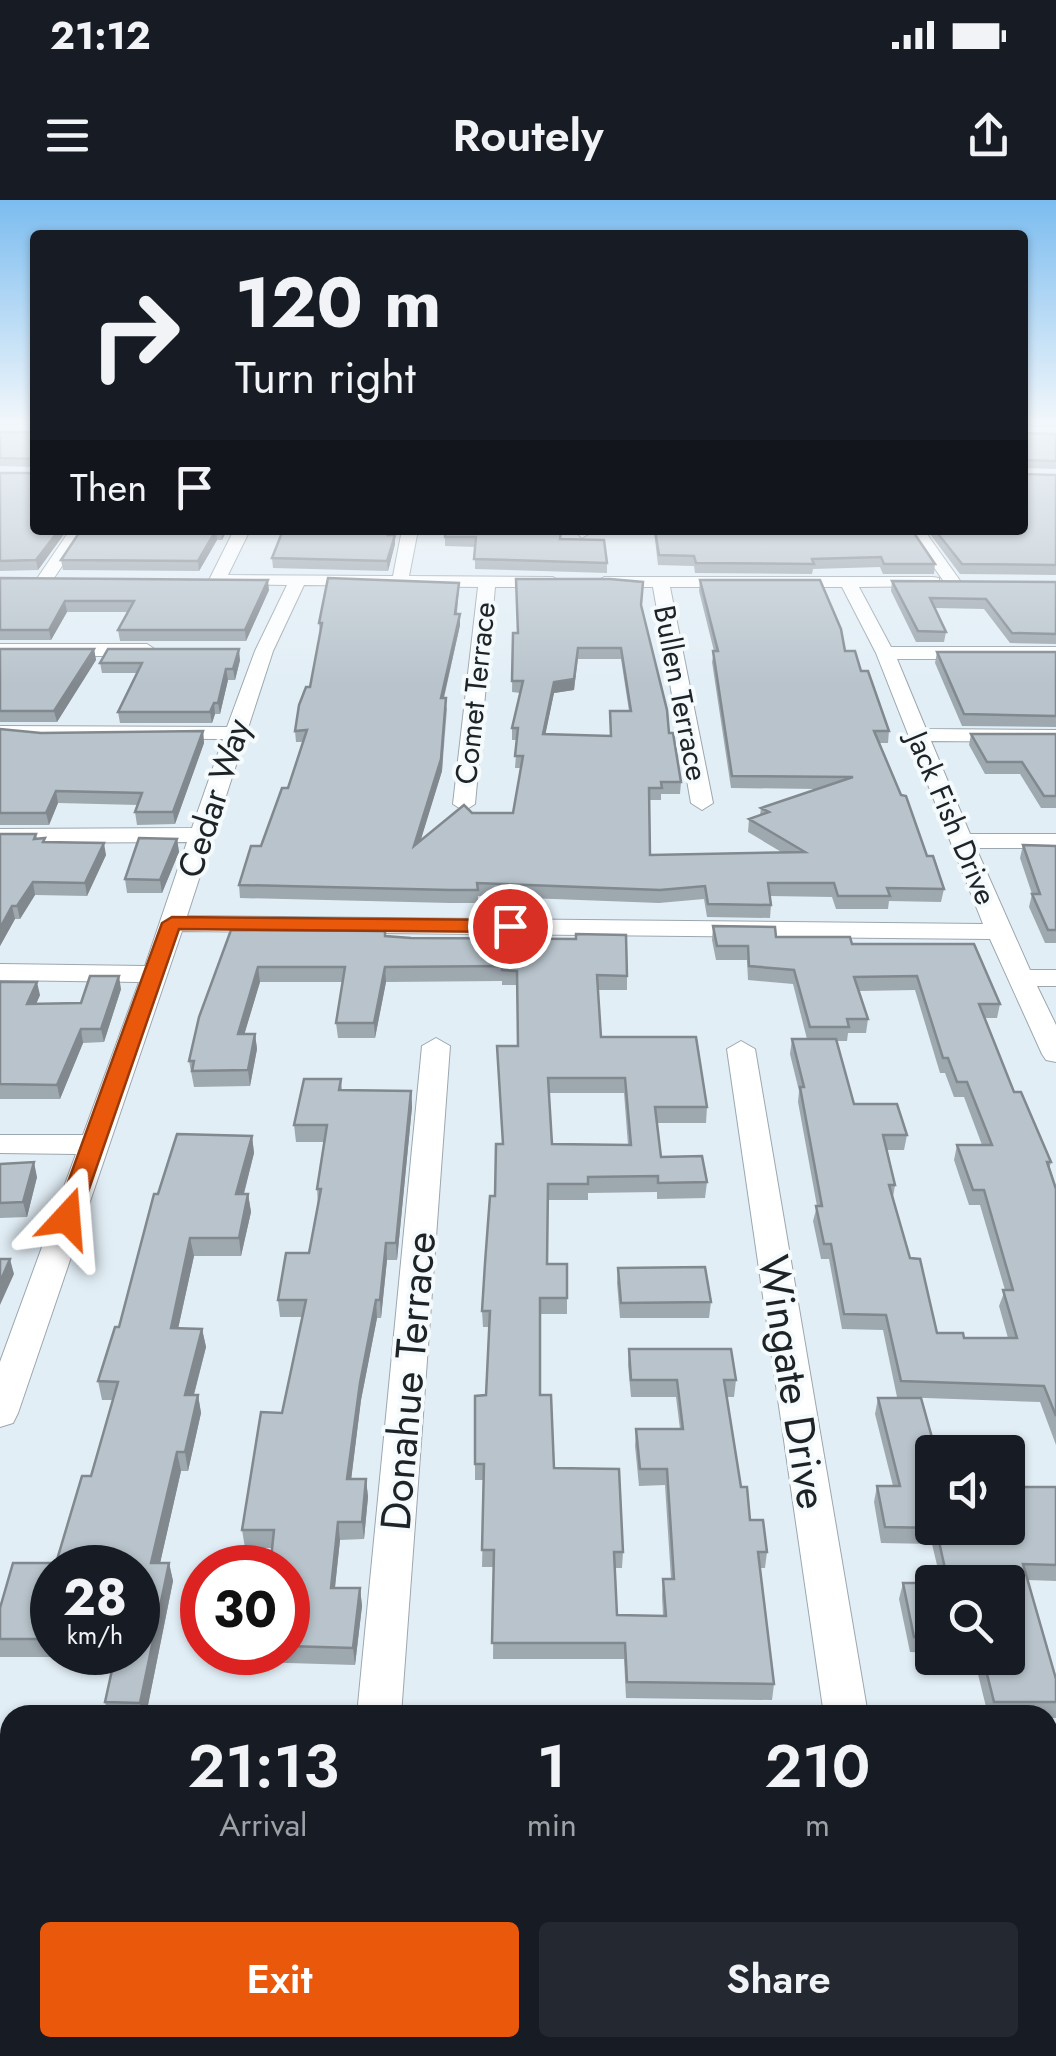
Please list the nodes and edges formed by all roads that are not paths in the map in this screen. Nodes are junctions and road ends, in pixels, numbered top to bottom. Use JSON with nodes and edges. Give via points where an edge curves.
{"nodes":[{"id":1,"x":74,"y":535,"type":"edge"},
{"id":2,"x":240,"y":535,"type":"edge"},
{"id":3,"x":409,"y":535,"type":"edge"},
{"id":4,"x":920,"y":535,"type":"edge"},
{"id":5,"x":63,"y":580,"type":"edge"},
{"id":6,"x":198,"y":580,"type":"edge"},
{"id":7,"x":217,"y":580,"type":"junction"},
{"id":8,"x":400,"y":581,"type":"junction"},
{"id":9,"x":297,"y":582,"type":"junction"},
{"id":10,"x":487,"y":582,"type":"junction"},
{"id":11,"x":564,"y":582,"type":"edge"},
{"id":12,"x":583,"y":582,"type":"edge"},
{"id":13,"x":661,"y":582,"type":"junction"},
{"id":14,"x":953,"y":582,"type":"junction"},
{"id":15,"x":972,"y":582,"type":"edge"},
{"id":16,"x":848,"y":583,"type":"junction"},
{"id":17,"x":0,"y":650,"type":"edge"},
{"id":18,"x":170,"y":650,"type":"edge"},
{"id":19,"x":885,"y":653,"type":"junction"},
{"id":20,"x":1056,"y":653,"type":"edge"},
{"id":21,"x":0,"y":732,"type":"edge"},
{"id":22,"x":234,"y":733,"type":"junction"},
{"id":23,"x":918,"y":735,"type":"junction"},
{"id":24,"x":1056,"y":736,"type":"edge"},
{"id":25,"x":702,"y":803,"type":"dead end"},
{"id":26,"x":464,"y":804,"type":"edge"},
{"id":27,"x":202,"y":835,"type":"junction"},
{"id":28,"x":0,"y":836,"type":"edge"},
{"id":29,"x":964,"y":840,"type":"junction"},
{"id":30,"x":1056,"y":841,"type":"edge"},
{"id":31,"x":172,"y":923,"type":"junction"},
{"id":32,"x":1000,"y":932,"type":"junction"},
{"id":33,"x":0,"y":972,"type":"edge"},
{"id":34,"x":155,"y":974,"type":"junction"},
{"id":35,"x":1022,"y":978,"type":"junction"},
{"id":36,"x":1056,"y":978,"type":"edge"},
{"id":37,"x":436,"y":1046,"type":"dead end"},
{"id":38,"x":740,"y":1049,"type":"dead end"},
{"id":39,"x":1056,"y":1054,"type":"edge"},
{"id":40,"x":0,"y":1144,"type":"edge"},
{"id":41,"x":92,"y":1144,"type":"junction"},
{"id":42,"x":2,"y":1405,"type":"edge"},
{"id":43,"x":381,"y":1705,"type":"edge"},
{"id":44,"x":844,"y":1705,"type":"edge"}],
"edges":[{"from":1,"to":5,"type":"street","via":[[37,580]]},
{"from":2,"to":7,"type":"street"},
{"from":3,"to":8,"type":"street"},
{"from":4,"to":14,"type":"street"},
{"from":6,"to":7,"type":"street"},
{"from":7,"to":9,"type":"street"},
{"from":8,"to":9,"type":"street"},
{"from":8,"to":10,"type":"street"},
{"from":9,"to":22,"type":"street","name":"Cedar Way","via":[[255,651]]},
{"from":10,"to":11,"type":"street"},
{"from":10,"to":26,"type":"street","name":"Comet Terrace"},
{"from":12,"to":13,"type":"street"},
{"from":13,"to":16,"type":"street"},
{"from":13,"to":25,"type":"street","name":"Bullen Terrace"},
{"from":14,"to":15,"type":"street"},
{"from":14,"to":16,"type":"street"},
{"from":16,"to":19,"type":"street","name":"Jack Fish Drive"},
{"from":17,"to":18,"type":"street"},
{"from":19,"to":20,"type":"street"},
{"from":19,"to":23,"type":"street","name":"Jack Fish Drive"},
{"from":21,"to":22,"type":"street"},
{"from":22,"to":27,"type":"street","name":"Cedar Way"},
{"from":23,"to":24,"type":"street"},
{"from":23,"to":29,"type":"street","name":"Jack Fish Drive"},
{"from":27,"to":28,"type":"street"},
{"from":27,"to":31,"type":"street","name":"Cedar Way"},
{"from":29,"to":30,"type":"street"},
{"from":29,"to":32,"type":"street","name":"Jack Fish Drive"},
{"from":31,"to":32,"type":"street"},
{"from":31,"to":34,"type":"street","name":"Cedar Way"},
{"from":32,"to":35,"type":"street","name":"Jack Fish Drive"},
{"from":33,"to":34,"type":"street"},
{"from":34,"to":41,"type":"street","name":"Cedar Way"},
{"from":35,"to":36,"type":"street"},
{"from":35,"to":39,"type":"street","name":"Jack Fish Drive"},
{"from":37,"to":43,"type":"street","name":"Donahue Terrace"},
{"from":38,"to":44,"type":"street","name":"Wingate Drive"},
{"from":40,"to":41,"type":"street"},
{"from":41,"to":42,"type":"street","name":"Cedar Way"}]}
